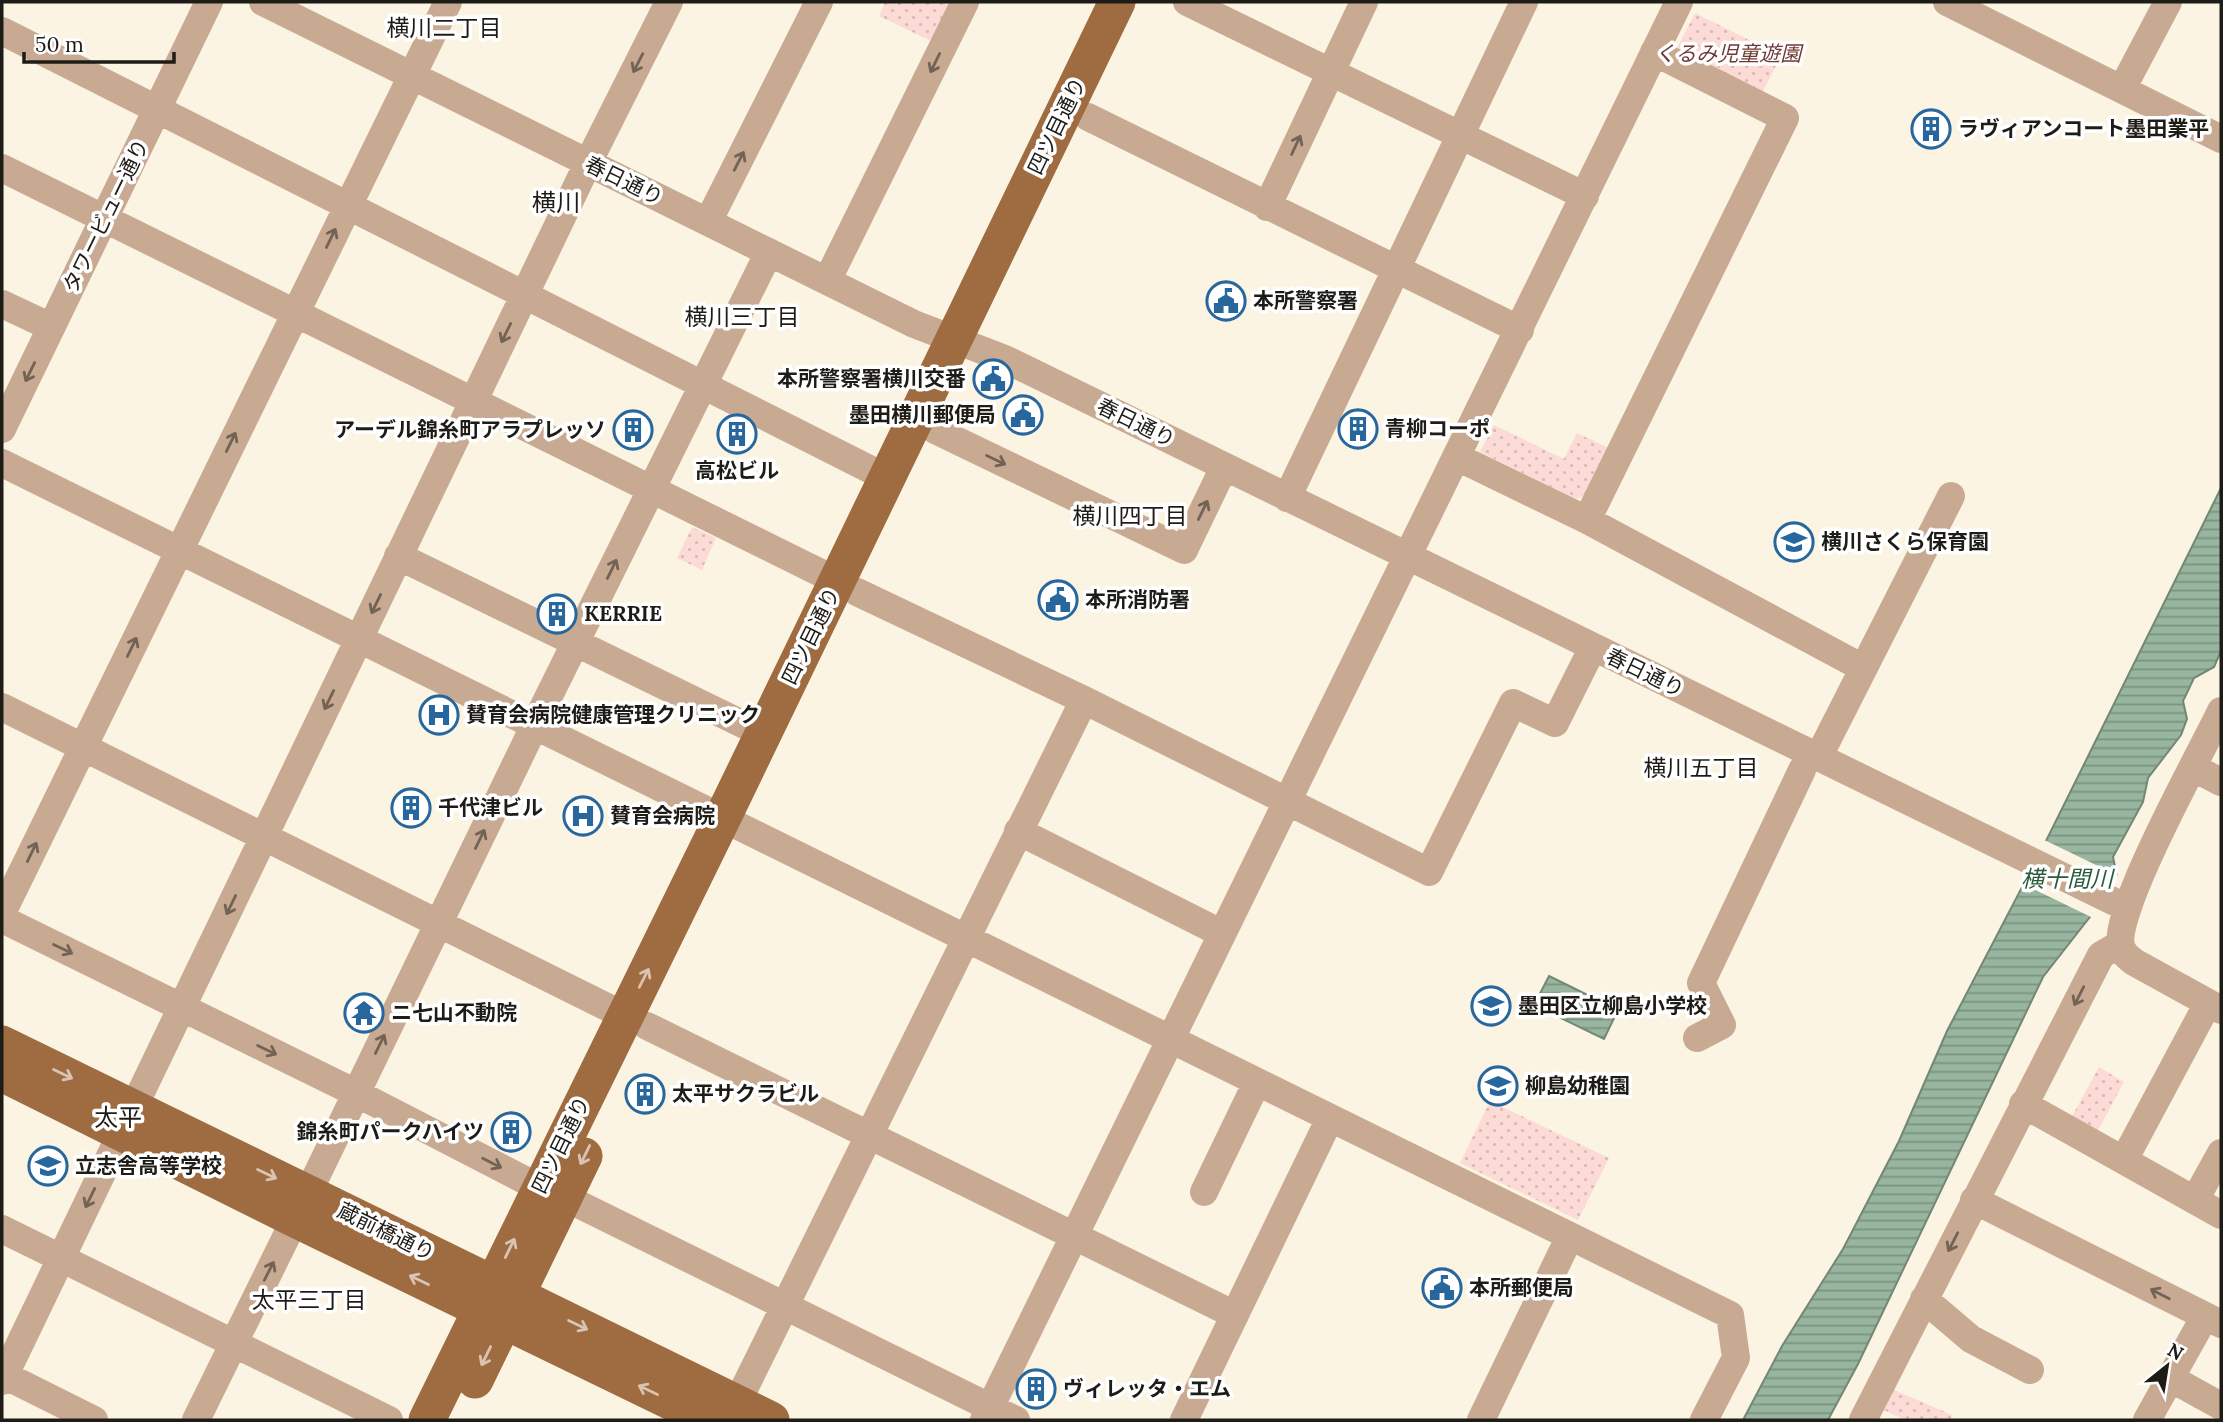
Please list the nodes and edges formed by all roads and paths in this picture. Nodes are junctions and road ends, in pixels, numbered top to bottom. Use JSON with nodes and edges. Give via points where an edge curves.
{"nodes":[{"id":1,"x":209,"y":2,"type":"edge"},
{"id":2,"x":263,"y":2,"type":"edge"},
{"id":3,"x":448,"y":2,"type":"edge"},
{"id":4,"x":669,"y":2,"type":"edge"},
{"id":5,"x":819,"y":2,"type":"edge"},
{"id":6,"x":965,"y":2,"type":"edge"},
{"id":7,"x":1117,"y":2,"type":"edge"},
{"id":8,"x":1143,"y":2,"type":"edge"},
{"id":9,"x":1187,"y":2,"type":"edge"},
{"id":10,"x":1364,"y":2,"type":"edge"},
{"id":11,"x":1524,"y":2,"type":"edge"},
{"id":12,"x":1679,"y":2,"type":"edge"},
{"id":13,"x":2168,"y":2,"type":"edge"},
{"id":14,"x":1956,"y":4,"type":"edge"},
{"id":15,"x":2,"y":31,"type":"edge"},
{"id":16,"x":1654,"y":52,"type":"junction"},
{"id":17,"x":1331,"y":71,"type":"junction"},
{"id":18,"x":411,"y":75,"type":"junction"},
{"id":19,"x":2122,"y":89,"type":"junction"},
{"id":20,"x":158,"y":110,"type":"junction"},
{"id":21,"x":1088,"y":117,"type":"junction"},
{"id":22,"x":1459,"y":135,"type":"junction"},
{"id":23,"x":2221,"y":139,"type":"edge"},
{"id":24,"x":588,"y":163,"type":"junction"},
{"id":25,"x":2,"y":168,"type":"edge"},
{"id":26,"x":1585,"y":196,"type":"junction"},
{"id":27,"x":347,"y":205,"type":"junction"},
{"id":28,"x":1267,"y":207,"type":"junction"},
{"id":29,"x":104,"y":219,"type":"junction"},
{"id":30,"x":708,"y":222,"type":"junction"},
{"id":31,"x":769,"y":252,"type":"junction"},
{"id":32,"x":1397,"y":270,"type":"junction"},
{"id":33,"x":827,"y":281,"type":"junction"},
{"id":34,"x":524,"y":295,"type":"junction"},
{"id":35,"x":2,"y":304,"type":"edge"},
{"id":36,"x":294,"y":313,"type":"junction"},
{"id":37,"x":51,"y":327,"type":"junction"},
{"id":38,"x":1520,"y":330,"type":"junction"},
{"id":39,"x":965,"y":343,"type":"junction"},
{"id":40,"x":703,"y":385,"type":"junction"},
{"id":41,"x":473,"y":401,"type":"junction"},
{"id":42,"x":2,"y":429,"type":"edge"},
{"id":43,"x":935,"y":430,"type":"junction"},
{"id":44,"x":1457,"y":457,"type":"junction"},
{"id":45,"x":2,"y":463,"type":"edge"},
{"id":46,"x":1224,"y":467,"type":"junction"},
{"id":47,"x":887,"y":478,"type":"junction"},
{"id":48,"x":651,"y":489,"type":"junction"},
{"id":49,"x":1951,"y":496,"type":"dead end"},
{"id":50,"x":1287,"y":498,"type":"junction"},
{"id":51,"x":1587,"y":520,"type":"junction"},
{"id":52,"x":180,"y":549,"type":"junction"},
{"id":53,"x":398,"y":556,"type":"junction"},
{"id":54,"x":1408,"y":557,"type":"junction"},
{"id":55,"x":847,"y":587,"type":"junction"},
{"id":56,"x":359,"y":638,"type":"junction"},
{"id":57,"x":575,"y":642,"type":"junction"},
{"id":58,"x":1593,"y":647,"type":"junction"},
{"id":59,"x":1863,"y":668,"type":"junction"},
{"id":60,"x":1084,"y":700,"type":"junction"},
{"id":61,"x":2,"y":707,"type":"edge"},
{"id":62,"x":2221,"y":711,"type":"edge"},
{"id":63,"x":534,"y":727,"type":"junction"},
{"id":64,"x":763,"y":734,"type":"junction"},
{"id":65,"x":83,"y":747,"type":"junction"},
{"id":66,"x":1810,"y":764,"type":"junction"},
{"id":67,"x":2193,"y":768,"type":"junction"},
{"id":68,"x":2221,"y":782,"type":"edge"},
{"id":69,"x":1287,"y":801,"type":"junction"},
{"id":70,"x":732,"y":824,"type":"junction"},
{"id":71,"x":1018,"y":831,"type":"junction"},
{"id":72,"x":264,"y":836,"type":"junction"},
{"id":73,"x":2127,"y":908,"type":"junction"},
{"id":74,"x":2,"y":913,"type":"edge"},
{"id":75,"x":2,"y":919,"type":"edge"},
{"id":76,"x":439,"y":922,"type":"junction"},
{"id":77,"x":1211,"y":928,"type":"dead end"},
{"id":78,"x":964,"y":938,"type":"junction"},
{"id":79,"x":2120,"y":944,"type":"junction"},
{"id":80,"x":182,"y":1007,"type":"junction"},
{"id":81,"x":2215,"y":1007,"type":"edge"},
{"id":82,"x":636,"y":1021,"type":"junction"},
{"id":83,"x":1697,"y":1038,"type":"dead end"},
{"id":84,"x":1171,"y":1039,"type":"junction"},
{"id":85,"x":2,"y":1044,"type":"edge"},
{"id":86,"x":2,"y":1073,"type":"edge"},
{"id":87,"x":1258,"y":1082,"type":"junction"},
{"id":88,"x":356,"y":1093,"type":"junction"},
{"id":89,"x":2023,"y":1104,"type":"junction"},
{"id":90,"x":1330,"y":1118,"type":"junction"},
{"id":91,"x":127,"y":1120,"type":"junction"},
{"id":92,"x":869,"y":1136,"type":"junction"},
{"id":93,"x":2221,"y":1153,"type":"edge"},
{"id":94,"x":2124,"y":1160,"type":"junction"},
{"id":95,"x":1204,"y":1192,"type":"dead end"},
{"id":96,"x":552,"y":1193,"type":"junction"},
{"id":97,"x":1974,"y":1200,"type":"junction"},
{"id":98,"x":2195,"y":1200,"type":"junction"},
{"id":99,"x":301,"y":1206,"type":"junction"},
{"id":100,"x":2221,"y":1215,"type":"edge"},
{"id":101,"x":2,"y":1229,"type":"edge"},
{"id":102,"x":1570,"y":1236,"type":"junction"},
{"id":103,"x":1075,"y":1237,"type":"junction"},
{"id":104,"x":61,"y":1258,"type":"junction"},
{"id":105,"x":1924,"y":1299,"type":"junction"},
{"id":106,"x":498,"y":1302,"type":"junction"},
{"id":107,"x":784,"y":1306,"type":"junction"},
{"id":108,"x":1235,"y":1315,"type":"junction"},
{"id":109,"x":2213,"y":1320,"type":"edge"},
{"id":110,"x":233,"y":1343,"type":"junction"},
{"id":111,"x":2030,"y":1370,"type":"dead end"},
{"id":112,"x":3,"y":1377,"type":"edge"},
{"id":113,"x":2170,"y":1378,"type":"junction"},
{"id":114,"x":2221,"y":1406,"type":"edge"},
{"id":115,"x":723,"y":1412,"type":"edge"},
{"id":116,"x":987,"y":1414,"type":"edge"},
{"id":117,"x":94,"y":1420,"type":"edge"},
{"id":118,"x":196,"y":1420,"type":"edge"},
{"id":119,"x":388,"y":1420,"type":"edge"},
{"id":120,"x":428,"y":1420,"type":"edge"},
{"id":121,"x":455,"y":1420,"type":"edge"},
{"id":122,"x":771,"y":1420,"type":"edge"},
{"id":123,"x":1016,"y":1420,"type":"edge"},
{"id":124,"x":1184,"y":1420,"type":"edge"},
{"id":125,"x":1481,"y":1420,"type":"edge"},
{"id":126,"x":1704,"y":1420,"type":"edge"},
{"id":127,"x":1863,"y":1420,"type":"edge"},
{"id":128,"x":2147,"y":1420,"type":"edge"}],
"edges":[{"from":1,"to":20,"type":"street","name":"タワービュー通り"},
{"from":2,"to":18,"type":"street","name":"春日通り"},
{"from":3,"to":18,"type":"street"},
{"from":4,"to":24,"type":"street","one_way":true},
{"from":30,"to":5,"type":"street","one_way":true},
{"from":6,"to":33,"type":"street","one_way":true},
{"from":7,"to":39,"type":"main road","name":"四ツ目通り"},
{"from":8,"to":21,"type":"main road","name":"四ツ目通り"},
{"from":9,"to":17,"type":"street"},
{"from":10,"to":17,"type":"street"},
{"from":11,"to":22,"type":"street"},
{"from":12,"to":16,"type":"street"},
{"from":13,"to":19,"type":"street"},
{"from":14,"to":19,"type":"street"},
{"from":15,"to":20,"type":"street"},
{"from":16,"to":26,"type":"street"},
{"from":16,"to":51,"type":"street","via":[[1786,118]]},
{"from":17,"to":22,"type":"street"},
{"from":28,"to":17,"type":"street","one_way":true},
{"from":18,"to":24,"type":"street","name":"春日通り"},
{"from":18,"to":27,"type":"street"},
{"from":19,"to":23,"type":"street"},
{"from":20,"to":27,"type":"street"},
{"from":20,"to":29,"type":"street","name":"タワービュー通り"},
{"from":21,"to":28,"type":"street"},
{"from":21,"to":39,"type":"main road","name":"四ツ目通り"},
{"from":22,"to":26,"type":"street"},
{"from":22,"to":32,"type":"street"},
{"from":24,"to":30,"type":"street","name":"春日通り"},
{"from":24,"to":34,"type":"street"},
{"from":25,"to":29,"type":"street"},
{"from":26,"to":38,"type":"street"},
{"from":27,"to":34,"type":"street"},
{"from":36,"to":27,"type":"street","one_way":true},
{"from":28,"to":32,"type":"street"},
{"from":29,"to":36,"type":"street"},
{"from":29,"to":37,"type":"street","name":"タワービュー通り"},
{"from":30,"to":31,"type":"street","name":"春日通り"},
{"from":31,"to":33,"type":"street","name":"春日通り"},
{"from":31,"to":40,"type":"street"},
{"from":32,"to":38,"type":"street"},
{"from":32,"to":50,"type":"street"},
{"from":33,"to":39,"type":"street","name":"春日通り","via":[[914,324]]},
{"from":34,"to":40,"type":"street"},
{"from":34,"to":41,"type":"street","one_way":true},
{"from":35,"to":37,"type":"street"},
{"from":36,"to":41,"type":"street"},
{"from":52,"to":36,"type":"street","one_way":true},
{"from":37,"to":42,"type":"street","name":"タワービュー通り","one_way":true},
{"from":38,"to":44,"type":"street"},
{"from":39,"to":43,"type":"main road","name":"四ツ目通り"},
{"from":39,"to":46,"type":"street","name":"春日通り"},
{"from":39,"to":47,"type":"main road","name":"四ツ目通り"},
{"from":40,"to":47,"type":"street"},
{"from":40,"to":48,"type":"street"},
{"from":41,"to":48,"type":"street"},
{"from":41,"to":53,"type":"street"},
{"from":43,"to":46,"type":"street","one_way":true,"via":[[1184,550]]},
{"from":43,"to":55,"type":"main road","name":"四ツ目通り"},
{"from":44,"to":51,"type":"street"},
{"from":44,"to":54,"type":"street"},
{"from":45,"to":52,"type":"street"},
{"from":46,"to":50,"type":"street","name":"春日通り"},
{"from":47,"to":55,"type":"main road","name":"四ツ目通り"},
{"from":48,"to":55,"type":"street"},
{"from":57,"to":48,"type":"street","one_way":true},
{"from":49,"to":59,"type":"street"},
{"from":50,"to":54,"type":"street","name":"春日通り"},
{"from":51,"to":59,"type":"street"},
{"from":52,"to":56,"type":"street"},
{"from":65,"to":52,"type":"street","one_way":true},
{"from":53,"to":56,"type":"street","one_way":true},
{"from":53,"to":57,"type":"street"},
{"from":54,"to":58,"type":"street","name":"春日通り"},
{"from":54,"to":69,"type":"street"},
{"from":55,"to":60,"type":"street"},
{"from":55,"to":64,"type":"main road","name":"四ツ目通り"},
{"from":55,"to":70,"type":"main road","name":"四ツ目通り"},
{"from":56,"to":63,"type":"street"},
{"from":56,"to":72,"type":"street","one_way":true},
{"from":57,"to":63,"type":"street"},
{"from":57,"to":64,"type":"street"},
{"from":58,"to":66,"type":"street","name":"春日通り"},
{"from":58,"to":69,"type":"street","via":[[1555,723],[1513,703],[1429,872]]},
{"from":59,"to":66,"type":"street"},
{"from":60,"to":69,"type":"street"},
{"from":60,"to":71,"type":"street"},
{"from":61,"to":65,"type":"street"},
{"from":62,"to":67,"type":"street"},
{"from":63,"to":70,"type":"street"},
{"from":76,"to":63,"type":"street","one_way":true},
{"from":64,"to":70,"type":"main road","name":"四ツ目通り"},
{"from":65,"to":72,"type":"street"},
{"from":74,"to":65,"type":"street","one_way":true},
{"from":66,"to":73,"type":"street","name":"春日通り"},
{"from":66,"to":83,"type":"street","via":[[1701,983],[1722,1025]]},
{"from":67,"to":68,"type":"street"},
{"from":67,"to":73,"type":"street"},
{"from":69,"to":84,"type":"street"},
{"from":70,"to":78,"type":"street"},
{"from":70,"to":82,"type":"main road","name":"四ツ目通り"},
{"from":71,"to":77,"type":"street"},
{"from":71,"to":78,"type":"street"},
{"from":72,"to":76,"type":"street"},
{"from":72,"to":80,"type":"street","one_way":true},
{"from":73,"to":79,"type":"street"},
{"from":75,"to":80,"type":"street","one_way":true},
{"from":76,"to":82,"type":"street"},
{"from":88,"to":76,"type":"street","one_way":true},
{"from":78,"to":84,"type":"street"},
{"from":78,"to":92,"type":"street"},
{"from":79,"to":81,"type":"street","via":[[2134,962]]},
{"from":79,"to":89,"type":"street","one_way":true,"via":[[2101,955]]},
{"from":80,"to":88,"type":"street","one_way":true},
{"from":80,"to":91,"type":"street"},
{"from":81,"to":94,"type":"street"},
{"from":82,"to":92,"type":"street"},
{"from":82,"to":96,"type":"main road","name":"四ツ目通り"},
{"from":84,"to":87,"type":"street"},
{"from":84,"to":103,"type":"street"},
{"from":85,"to":91,"type":"main road","name":"蔵前橋通り","one_way":true},
{"from":86,"to":91,"type":"main road","name":"蔵前橋通り"},
{"from":87,"to":90,"type":"street"},
{"from":87,"to":95,"type":"street"},
{"from":88,"to":96,"type":"street","one_way":true},
{"from":88,"to":99,"type":"street"},
{"from":89,"to":94,"type":"street"},
{"from":89,"to":97,"type":"street"},
{"from":90,"to":102,"type":"street"},
{"from":90,"to":108,"type":"street"},
{"from":91,"to":99,"type":"main road","name":"蔵前橋通り"},
{"from":91,"to":104,"type":"street","one_way":true},
{"from":92,"to":103,"type":"street"},
{"from":92,"to":107,"type":"street"},
{"from":93,"to":98,"type":"street"},
{"from":94,"to":98,"type":"street"},
{"from":96,"to":106,"type":"main road","name":"四ツ目通り"},
{"from":96,"to":107,"type":"street"},
{"from":97,"to":105,"type":"street","one_way":true},
{"from":109,"to":97,"type":"street","one_way":true},
{"from":98,"to":100,"type":"street"},
{"from":99,"to":106,"type":"main road","name":"蔵前橋通り"},
{"from":110,"to":99,"type":"street","one_way":true},
{"from":101,"to":104,"type":"street"},
{"from":102,"to":125,"type":"street"},
{"from":102,"to":126,"type":"street","via":[[1730,1315],[1736,1357]]},
{"from":103,"to":108,"type":"street"},
{"from":103,"to":116,"type":"street"},
{"from":104,"to":110,"type":"street"},
{"from":104,"to":112,"type":"street"},
{"from":105,"to":111,"type":"street","via":[[1971,1339]]},
{"from":105,"to":127,"type":"street"},
{"from":106,"to":115,"type":"main road","name":"蔵前橋通り"},
{"from":106,"to":120,"type":"main road","name":"四ツ目通り"},
{"from":106,"to":121,"type":"main road","name":"四ツ目通り","one_way":true},
{"from":107,"to":115,"type":"street"},
{"from":107,"to":116,"type":"street"},
{"from":108,"to":124,"type":"street"},
{"from":109,"to":113,"type":"street"},
{"from":110,"to":118,"type":"street"},
{"from":110,"to":119,"type":"street"},
{"from":112,"to":117,"type":"street"},
{"from":113,"to":114,"type":"street"},
{"from":113,"to":128,"type":"street"},
{"from":115,"to":122,"type":"main road","name":"蔵前橋通り"},
{"from":116,"to":123,"type":"street"}]}
